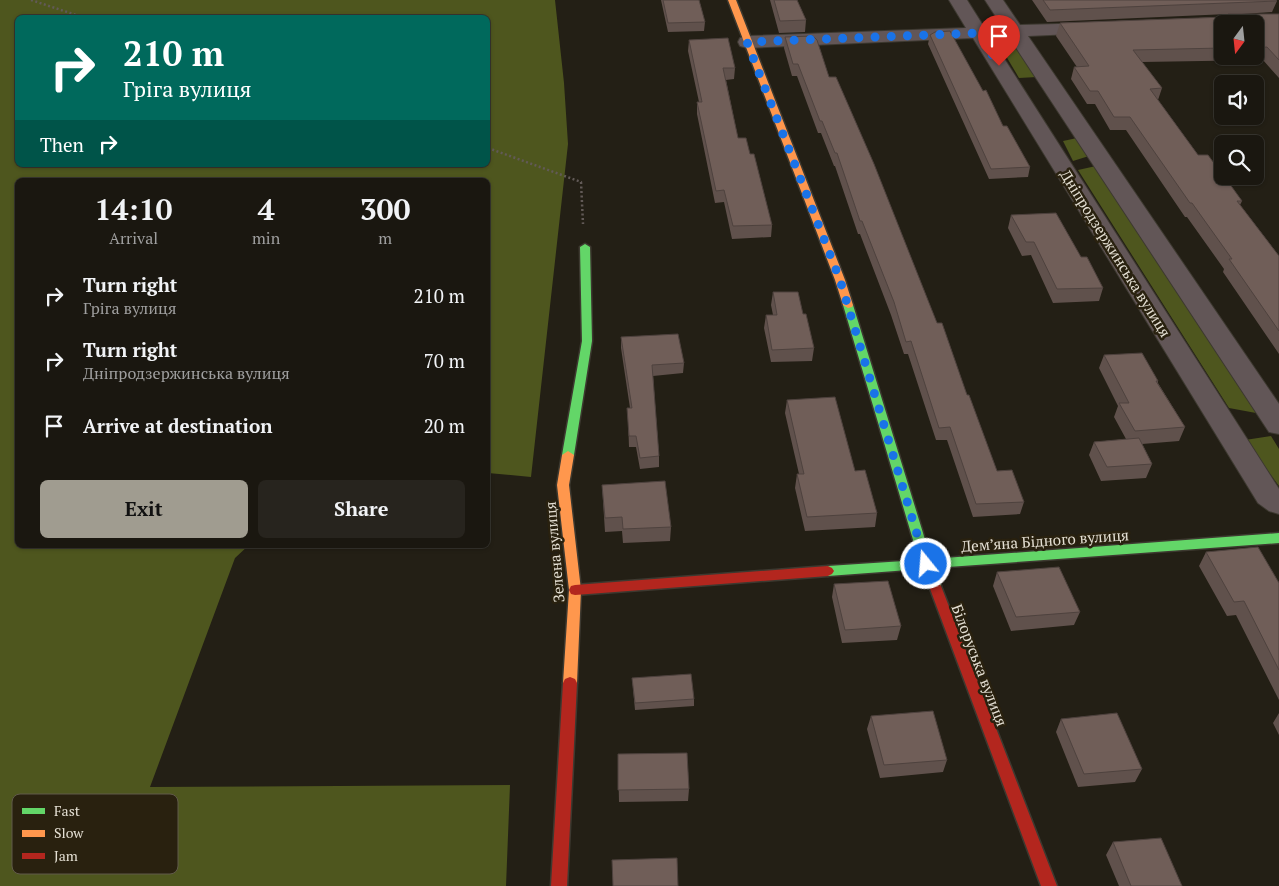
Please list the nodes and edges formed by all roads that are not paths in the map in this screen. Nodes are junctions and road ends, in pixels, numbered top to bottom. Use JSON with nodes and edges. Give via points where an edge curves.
{"nodes":[{"id":1,"x":732,"y":0,"type":"edge"},
{"id":2,"x":958,"y":0,"type":"edge"},
{"id":3,"x":994,"y":0,"type":"edge"},
{"id":4,"x":1113,"y":27,"type":"edge"},
{"id":5,"x":1015,"y":32,"type":"junction"},
{"id":6,"x":979,"y":33,"type":"junction"},
{"id":7,"x":747,"y":42,"type":"junction"},
{"id":8,"x":585,"y":247,"type":"road end"},
{"id":9,"x":1279,"y":425,"type":"edge"},
{"id":10,"x":1279,"y":503,"type":"edge"},
{"id":11,"x":1279,"y":538,"type":"edge"},
{"id":12,"x":926,"y":564,"type":"junction"},
{"id":13,"x":575,"y":590,"type":"junction"},
{"id":14,"x":559,"y":886,"type":"edge"},
{"id":15,"x":1049,"y":886,"type":"edge"}],
"edges":[{"from":1,"to":7,"type":"street","name":"Білоруська вулиця"},
{"from":2,"to":6,"type":"street","name":"Дніпродзержинська вулиця"},
{"from":3,"to":5,"type":"street"},
{"from":4,"to":5,"type":"street"},
{"from":5,"to":6,"type":"street"},
{"from":5,"to":9,"type":"street"},
{"from":6,"to":7,"type":"street"},
{"from":6,"to":10,"type":"street","name":"Дніпродзержинська вулиця","via":[[1268,496]]},
{"from":7,"to":12,"type":"street","name":"Білоруська вулиця","via":[[840,280]]},
{"from":8,"to":13,"type":"street","name":"Зелена вулиця","via":[[587,341],[563,485]]},
{"from":11,"to":12,"type":"street","name":"Дем’яна Бідного вулиця"},
{"from":12,"to":13,"type":"street","name":"Дем’яна Бідного вулиця"},
{"from":12,"to":15,"type":"street","name":"Білоруська вулиця"},
{"from":13,"to":14,"type":"street","name":"Зелена вулиця"}]}
